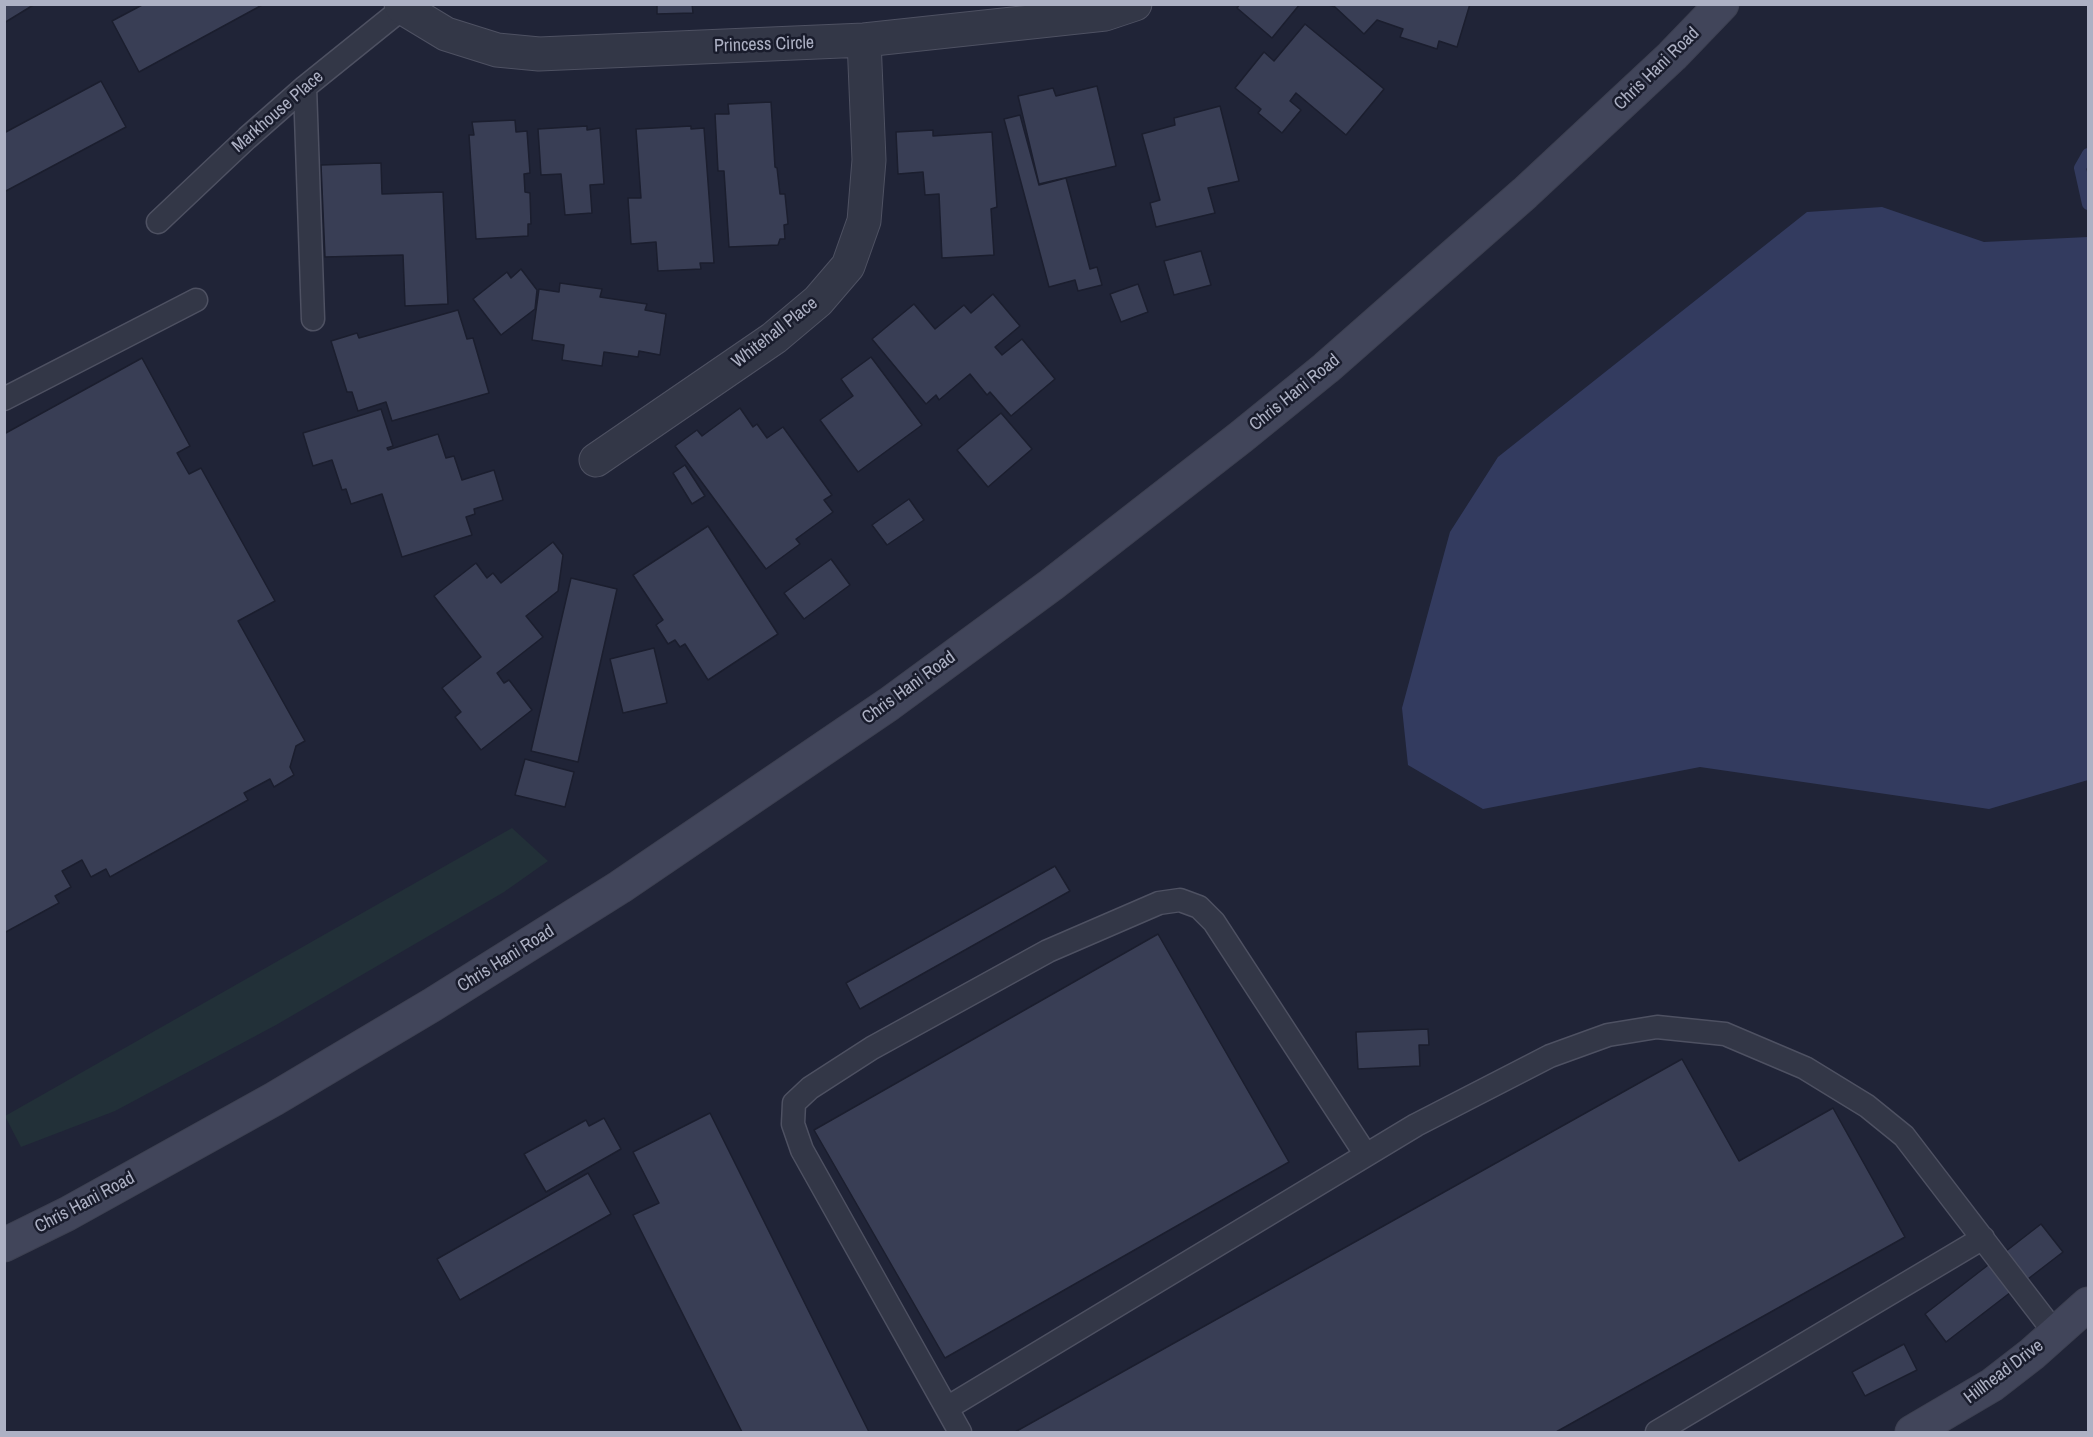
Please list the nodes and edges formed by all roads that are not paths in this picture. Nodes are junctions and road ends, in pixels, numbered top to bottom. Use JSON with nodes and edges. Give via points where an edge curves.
{"nodes":[{"id":1,"x":1135,"y":4,"type":"edge"},
{"id":2,"x":1722,"y":4,"type":"edge"},
{"id":3,"x":402,"y":6,"type":"edge"},
{"id":4,"x":864,"y":40,"type":"junction"},
{"id":5,"x":305,"y":87,"type":"junction"},
{"id":6,"x":158,"y":222,"type":"dead end"},
{"id":7,"x":196,"y":300,"type":"dead end"},
{"id":8,"x":313,"y":319,"type":"dead end"},
{"id":9,"x":4,"y":399,"type":"edge"},
{"id":10,"x":596,"y":460,"type":"dead end"},
{"id":11,"x":1366,"y":1155,"type":"junction"},
{"id":12,"x":1983,"y":1238,"type":"junction"},
{"id":13,"x":4,"y":1245,"type":"edge"},
{"id":14,"x":2088,"y":1304,"type":"edge"},
{"id":15,"x":2055,"y":1333,"type":"junction"},
{"id":16,"x":947,"y":1408,"type":"junction"},
{"id":17,"x":960,"y":1432,"type":"edge"},
{"id":18,"x":1657,"y":1432,"type":"edge"},
{"id":19,"x":1912,"y":1432,"type":"edge"}],
"edges":[{"from":1,"to":4,"type":"street","name":"Princess Circle","via":[[1105,14]]},
{"from":2,"to":13,"type":"main road","name":"Chris Hani Road","via":[[1525,193],[1326,368],[1051,585],[889,704],[620,887],[432,1005],[274,1099]]},
{"from":3,"to":4,"type":"street","name":"Princess Circle","via":[[446,34],[498,50],[539,54]]},
{"from":3,"to":5,"type":"lane","name":"Markhouse Place"},
{"from":4,"to":10,"type":"street","name":"Whitehall Place","via":[[869,160],[864,220],[848,266],[818,301],[774,338]]},
{"from":5,"to":6,"type":"lane","name":"Markhouse Place"},
{"from":5,"to":8,"type":"lane"},
{"from":7,"to":9,"type":"lane"},
{"from":11,"to":12,"type":"lane","via":[[1550,1056],[1608,1035],[1657,1027],[1725,1034],[1805,1068],[1867,1106],[1904,1136]]},
{"from":11,"to":16,"type":"lane"},
{"from":11,"to":16,"type":"lane","via":[[1214,922],[1199,907],[1180,900],[1159,903],[1048,951],[872,1048],[802,1095],[795,1103],[793,1124],[802,1150]]},
{"from":12,"to":15,"type":"lane"},
{"from":12,"to":18,"type":"lane"},
{"from":14,"to":15,"type":"main road","name":"Hillhead Drive"},
{"from":15,"to":19,"type":"main road","name":"Hillhead Drive","via":[[1992,1385]]},
{"from":16,"to":17,"type":"lane"}]}
